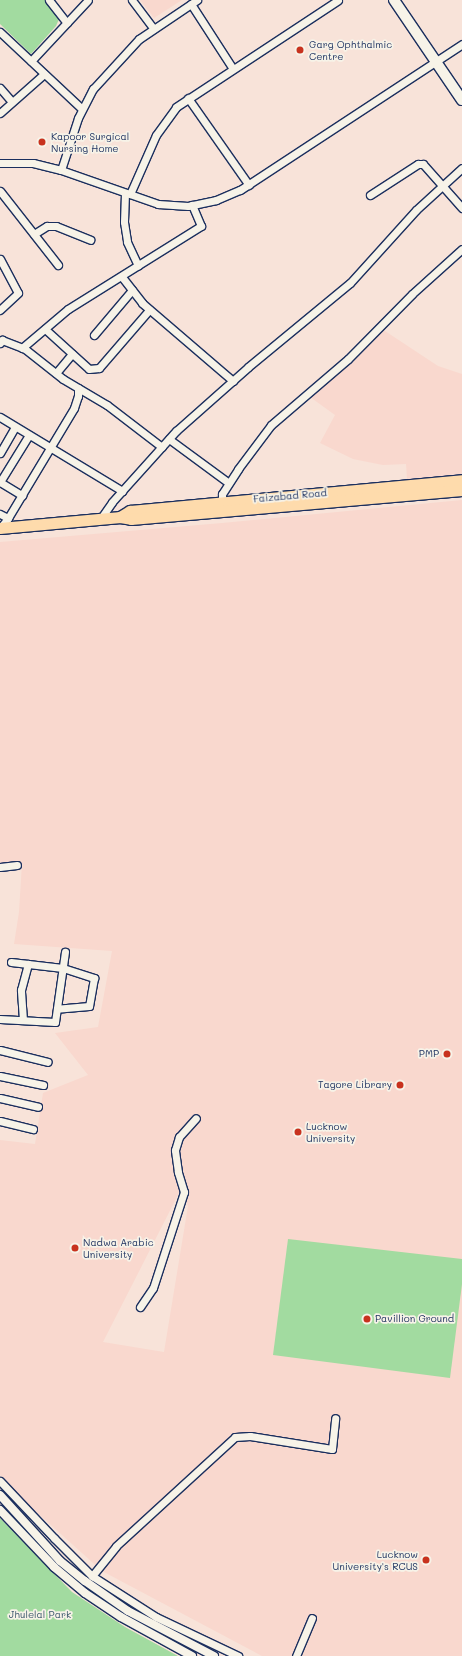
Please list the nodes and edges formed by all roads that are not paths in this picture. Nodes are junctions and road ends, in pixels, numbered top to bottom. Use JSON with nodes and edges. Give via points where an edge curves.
{"nodes":[{"id":1,"x":49,"y":0,"type":"edge"},
{"id":2,"x":88,"y":0,"type":"edge"},
{"id":3,"x":132,"y":0,"type":"edge"},
{"id":4,"x":338,"y":0,"type":"edge"},
{"id":5,"x":394,"y":0,"type":"edge"},
{"id":6,"x":194,"y":2,"type":"edge"},
{"id":7,"x":68,"y":22,"type":"junction"},
{"id":8,"x":154,"y":28,"type":"junction"},
{"id":9,"x":0,"y":32,"type":"edge"},
{"id":10,"x":462,"y":44,"type":"edge"},
{"id":11,"x":31,"y":62,"type":"junction"},
{"id":12,"x":435,"y":62,"type":"junction"},
{"id":13,"x":233,"y":69,"type":"junction"},
{"id":14,"x":44,"y":74,"type":"junction"},
{"id":15,"x":0,"y":88,"type":"edge"},
{"id":16,"x":188,"y":98,"type":"junction"},
{"id":17,"x":462,"y":100,"type":"edge"},
{"id":18,"x":12,"y":102,"type":"junction"},
{"id":19,"x":82,"y":110,"type":"junction"},
{"id":20,"x":0,"y":113,"type":"edge"},
{"id":21,"x":0,"y":163,"type":"edge"},
{"id":22,"x":462,"y":168,"type":"edge"},
{"id":23,"x":61,"y":170,"type":"junction"},
{"id":24,"x":249,"y":184,"type":"junction"},
{"id":25,"x":441,"y":186,"type":"junction"},
{"id":26,"x":0,"y":191,"type":"edge"},
{"id":27,"x":127,"y":194,"type":"junction"},
{"id":28,"x":370,"y":195,"type":"dead end"},
{"id":29,"x":192,"y":205,"type":"junction"},
{"id":30,"x":462,"y":208,"type":"edge"},
{"id":31,"x":34,"y":234,"type":"junction"},
{"id":32,"x":90,"y":240,"type":"dead end"},
{"id":33,"x":462,"y":249,"type":"edge"},
{"id":34,"x":0,"y":259,"type":"edge"},
{"id":35,"x":58,"y":265,"type":"dead end"},
{"id":36,"x":138,"y":266,"type":"junction"},
{"id":37,"x":122,"y":277,"type":"junction"},
{"id":38,"x":132,"y":290,"type":"junction"},
{"id":39,"x":2,"y":305,"type":"edge"},
{"id":40,"x":149,"y":310,"type":"junction"},
{"id":41,"x":45,"y":329,"type":"junction"},
{"id":42,"x":94,"y":335,"type":"dead end"},
{"id":43,"x":0,"y":343,"type":"edge"},
{"id":44,"x":22,"y":348,"type":"junction"},
{"id":45,"x":72,"y":354,"type":"junction"},
{"id":46,"x":56,"y":373,"type":"junction"},
{"id":47,"x":233,"y":381,"type":"junction"},
{"id":48,"x":78,"y":388,"type":"junction"},
{"id":49,"x":0,"y":417,"type":"edge"},
{"id":50,"x":15,"y":427,"type":"junction"},
{"id":51,"x":29,"y":435,"type":"junction"},
{"id":52,"x":169,"y":439,"type":"junction"},
{"id":53,"x":50,"y":447,"type":"junction"},
{"id":54,"x":162,"y":447,"type":"junction"},
{"id":55,"x":0,"y":453,"type":"edge"},
{"id":56,"x":462,"y":480,"type":"edge"},
{"id":57,"x":0,"y":482,"type":"edge"},
{"id":58,"x":229,"y":483,"type":"junction"},
{"id":59,"x":462,"y":490,"type":"edge"},
{"id":60,"x":122,"y":491,"type":"junction"},
{"id":61,"x":22,"y":495,"type":"junction"},
{"id":62,"x":222,"y":506,"type":"junction"},
{"id":63,"x":0,"y":514,"type":"edge"},
{"id":64,"x":8,"y":518,"type":"junction"},
{"id":65,"x":101,"y":518,"type":"junction"},
{"id":66,"x":0,"y":528,"type":"edge"},
{"id":67,"x":17,"y":865,"type":"dead end"},
{"id":68,"x":0,"y":867,"type":"edge"},
{"id":69,"x":65,"y":952,"type":"dead end"},
{"id":70,"x":11,"y":962,"type":"dead end"},
{"id":71,"x":28,"y":964,"type":"junction"},
{"id":72,"x":63,"y":968,"type":"junction"},
{"id":73,"x":57,"y":1009,"type":"junction"},
{"id":74,"x":0,"y":1019,"type":"edge"},
{"id":75,"x":24,"y":1020,"type":"junction"},
{"id":76,"x":0,"y":1050,"type":"edge"},
{"id":77,"x":48,"y":1062,"type":"dead end"},
{"id":78,"x":0,"y":1076,"type":"edge"},
{"id":79,"x":43,"y":1084,"type":"dead end"},
{"id":80,"x":0,"y":1098,"type":"edge"},
{"id":81,"x":38,"y":1107,"type":"dead end"},
{"id":82,"x":196,"y":1118,"type":"dead end"},
{"id":83,"x":0,"y":1121,"type":"edge"},
{"id":84,"x":33,"y":1129,"type":"dead end"},
{"id":85,"x":140,"y":1307,"type":"dead end"},
{"id":86,"x":335,"y":1418,"type":"dead end"},
{"id":87,"x":0,"y":1481,"type":"edge"},
{"id":88,"x":0,"y":1495,"type":"edge"},
{"id":89,"x":0,"y":1510,"type":"edge"},
{"id":90,"x":92,"y":1576,"type":"junction"},
{"id":91,"x":312,"y":1618,"type":"dead end"},
{"id":92,"x":192,"y":1656,"type":"edge"},
{"id":93,"x":214,"y":1656,"type":"edge"},
{"id":94,"x":238,"y":1656,"type":"edge"},
{"id":95,"x":296,"y":1656,"type":"edge"}],
"edges":[{"from":1,"to":7,"type":"street"},
{"from":2,"to":7,"type":"street"},
{"from":3,"to":8,"type":"street"},
{"from":4,"to":13,"type":"street"},
{"from":5,"to":12,"type":"main road"},
{"from":6,"to":8,"type":"street"},
{"from":6,"to":13,"type":"street"},
{"from":7,"to":11,"type":"street"},
{"from":8,"to":19,"type":"street","via":[[139,39],[93,89]]},
{"from":9,"to":11,"type":"street"},
{"from":10,"to":12,"type":"street"},
{"from":11,"to":14,"type":"street"},
{"from":12,"to":17,"type":"main road"},
{"from":12,"to":24,"type":"street"},
{"from":13,"to":16,"type":"street"},
{"from":14,"to":18,"type":"street"},
{"from":14,"to":19,"type":"street"},
{"from":15,"to":18,"type":"street"},
{"from":16,"to":24,"type":"street"},
{"from":16,"to":27,"type":"street","via":[[176,107],[156,135]]},
{"from":18,"to":20,"type":"street"},
{"from":19,"to":23,"type":"street"},
{"from":21,"to":23,"type":"street","via":[[34,163]]},
{"from":22,"to":25,"type":"street"},
{"from":23,"to":27,"type":"street"},
{"from":24,"to":29,"type":"street","via":[[216,200]]},
{"from":25,"to":28,"type":"street","via":[[423,164],[418,164]]},
{"from":25,"to":30,"type":"street"},
{"from":25,"to":47,"type":"street","via":[[350,283]]},
{"from":26,"to":31,"type":"street"},
{"from":27,"to":29,"type":"street","via":[[158,204]]},
{"from":27,"to":36,"type":"street","via":[[124,222],[127,242]]},
{"from":29,"to":36,"type":"street","via":[[201,226]]},
{"from":31,"to":32,"type":"street","via":[[47,226],[56,226]]},
{"from":31,"to":35,"type":"street"},
{"from":33,"to":58,"type":"street","via":[[412,294],[348,358],[270,425]]},
{"from":34,"to":39,"type":"street","via":[[18,293]]},
{"from":36,"to":37,"type":"street"},
{"from":37,"to":38,"type":"street"},
{"from":37,"to":41,"type":"street","via":[[68,309]]},
{"from":38,"to":40,"type":"street"},
{"from":38,"to":42,"type":"street"},
{"from":40,"to":45,"type":"street","via":[[99,368],[89,369]]},
{"from":40,"to":47,"type":"street"},
{"from":41,"to":44,"type":"street"},
{"from":41,"to":45,"type":"street"},
{"from":43,"to":44,"type":"street","via":[[2,340]]},
{"from":44,"to":46,"type":"street"},
{"from":45,"to":46,"type":"street"},
{"from":46,"to":48,"type":"street"},
{"from":47,"to":52,"type":"street"},
{"from":48,"to":53,"type":"street","via":[[74,408]]},
{"from":48,"to":54,"type":"street"},
{"from":49,"to":50,"type":"street"},
{"from":50,"to":51,"type":"street"},
{"from":50,"to":55,"type":"street"},
{"from":51,"to":53,"type":"street"},
{"from":51,"to":57,"type":"street"},
{"from":52,"to":54,"type":"street"},
{"from":52,"to":58,"type":"street"},
{"from":53,"to":60,"type":"street"},
{"from":53,"to":61,"type":"street"},
{"from":54,"to":60,"type":"street"},
{"from":56,"to":62,"type":"main road","name":"Faizabad Road"},
{"from":57,"to":61,"type":"street"},
{"from":58,"to":62,"type":"street","via":[[222,494]]},
{"from":59,"to":62,"type":"main road","name":"Faizabad Road"},
{"from":60,"to":65,"type":"street"},
{"from":61,"to":64,"type":"street"},
{"from":62,"to":65,"type":"main road","name":"Faizabad Road","via":[[131,519]]},
{"from":63,"to":64,"type":"street"},
{"from":64,"to":66,"type":"street"},
{"from":65,"to":66,"type":"main road","name":"Faizabad Road"},
{"from":67,"to":68,"type":"street"},
{"from":69,"to":72,"type":"street"},
{"from":70,"to":71,"type":"street"},
{"from":71,"to":72,"type":"street"},
{"from":71,"to":75,"type":"street","via":[[21,990]]},
{"from":72,"to":73,"type":"street"},
{"from":72,"to":73,"type":"street","via":[[94,978],[89,1006]]},
{"from":73,"to":75,"type":"street","via":[[55,1022]]},
{"from":74,"to":75,"type":"street"},
{"from":76,"to":77,"type":"street"},
{"from":78,"to":79,"type":"street"},
{"from":80,"to":81,"type":"street"},
{"from":82,"to":85,"type":"street","via":[[179,1137],[175,1150],[184,1192],[153,1288]]},
{"from":83,"to":84,"type":"street"},
{"from":86,"to":90,"type":"street","via":[[332,1449],[250,1436],[235,1437],[116,1546]]},
{"from":87,"to":90,"type":"street"},
{"from":88,"to":93,"type":"street","via":[[60,1561],[85,1581],[128,1611]]},
{"from":89,"to":92,"type":"street","via":[[54,1567],[85,1593],[121,1618]]},
{"from":90,"to":94,"type":"street","via":[[156,1617]]},
{"from":91,"to":95,"type":"street"}]}
